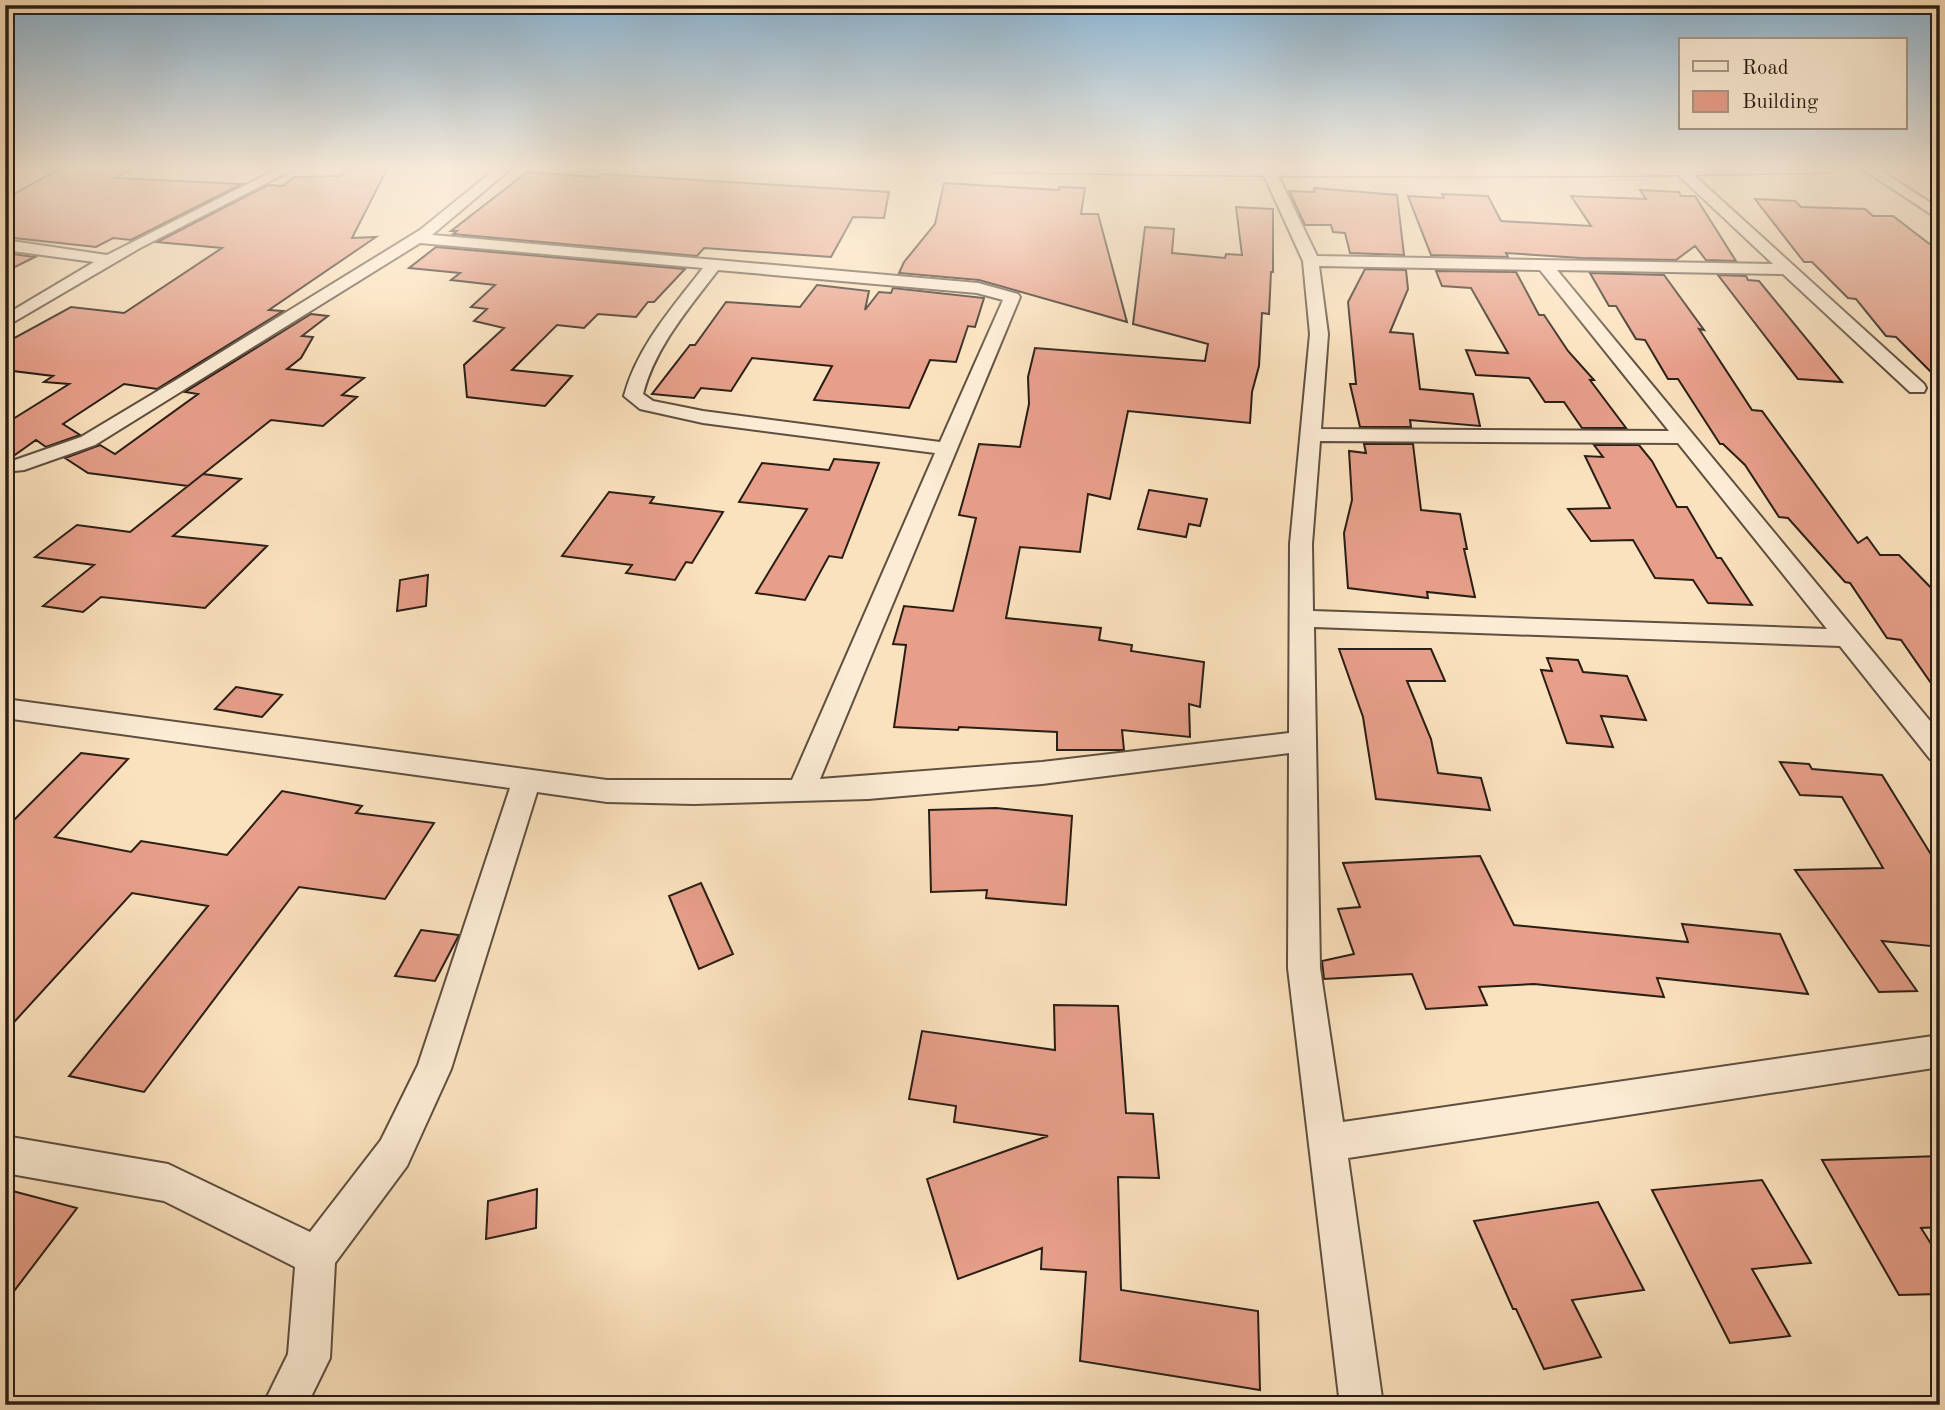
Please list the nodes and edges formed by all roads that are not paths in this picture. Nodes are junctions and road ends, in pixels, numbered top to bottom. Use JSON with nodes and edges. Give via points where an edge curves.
{"nodes":[{"id":1,"x":165,"y":232,"type":"edge"},
{"id":2,"x":425,"y":232,"type":"edge"},
{"id":3,"x":1302,"y":232,"type":"edge"},
{"id":4,"x":1747,"y":232,"type":"edge"},
{"id":5,"x":417,"y":238,"type":"junction"},
{"id":6,"x":5,"y":245,"type":"edge"},
{"id":7,"x":110,"y":260,"type":"junction"},
{"id":8,"x":1311,"y":261,"type":"junction"},
{"id":9,"x":714,"y":264,"type":"junction"},
{"id":10,"x":1545,"y":265,"type":"junction"},
{"id":11,"x":1787,"y":269,"type":"junction"},
{"id":12,"x":5,"y":322,"type":"edge"},
{"id":13,"x":1917,"y":388,"type":"dead end"},
{"id":14,"x":1311,"y":435,"type":"junction"},
{"id":15,"x":1685,"y":438,"type":"junction"},
{"id":16,"x":948,"y":449,"type":"junction"},
{"id":17,"x":5,"y":466,"type":"edge"},
{"id":18,"x":1301,"y":619,"type":"junction"},
{"id":19,"x":1847,"y":638,"type":"junction"},
{"id":20,"x":5,"y":708,"type":"edge"},
{"id":21,"x":1301,"y":741,"type":"junction"},
{"id":22,"x":1940,"y":752,"type":"edge"},
{"id":23,"x":527,"y":780,"type":"junction"},
{"id":24,"x":801,"y":791,"type":"junction"},
{"id":25,"x":1940,"y":1051,"type":"edge"},
{"id":26,"x":1327,"y":1143,"type":"junction"},
{"id":27,"x":5,"y":1154,"type":"edge"},
{"id":28,"x":316,"y":1256,"type":"junction"},
{"id":29,"x":284,"y":1405,"type":"edge"},
{"id":30,"x":1362,"y":1405,"type":"edge"}],
"edges":[{"from":1,"to":7,"type":"street"},
{"from":2,"to":5,"type":"street"},
{"from":3,"to":8,"type":"street"},
{"from":4,"to":11,"type":"street"},
{"from":5,"to":9,"type":"street"},
{"from":5,"to":17,"type":"street","via":[[88,441]]},
{"from":6,"to":7,"type":"street"},
{"from":7,"to":12,"type":"street"},
{"from":8,"to":10,"type":"street"},
{"from":8,"to":14,"type":"street","via":[[1319,334]]},
{"from":9,"to":16,"type":"street","via":[[978,288],[1012,297]]},
{"from":9,"to":16,"type":"street","via":[[636,379],[633,396],[647,405],[703,417]]},
{"from":10,"to":11,"type":"street"},
{"from":10,"to":15,"type":"street"},
{"from":11,"to":13,"type":"street"},
{"from":14,"to":15,"type":"street"},
{"from":14,"to":18,"type":"street","via":[[1301,544]]},
{"from":15,"to":19,"type":"street"},
{"from":16,"to":24,"type":"street"},
{"from":18,"to":19,"type":"street"},
{"from":18,"to":21,"type":"street"},
{"from":19,"to":22,"type":"street"},
{"from":20,"to":23,"type":"street"},
{"from":21,"to":24,"type":"street","via":[[1066,772]]},
{"from":21,"to":26,"type":"street","via":[[1304,968]]},
{"from":23,"to":24,"type":"street","via":[[607,791],[699,795]]},
{"from":23,"to":28,"type":"street","via":[[434,1069],[394,1153]]},
{"from":25,"to":26,"type":"street"},
{"from":26,"to":30,"type":"street"},
{"from":27,"to":28,"type":"street","via":[[167,1183]]},
{"from":28,"to":29,"type":"street","via":[[309,1359]]}]}
